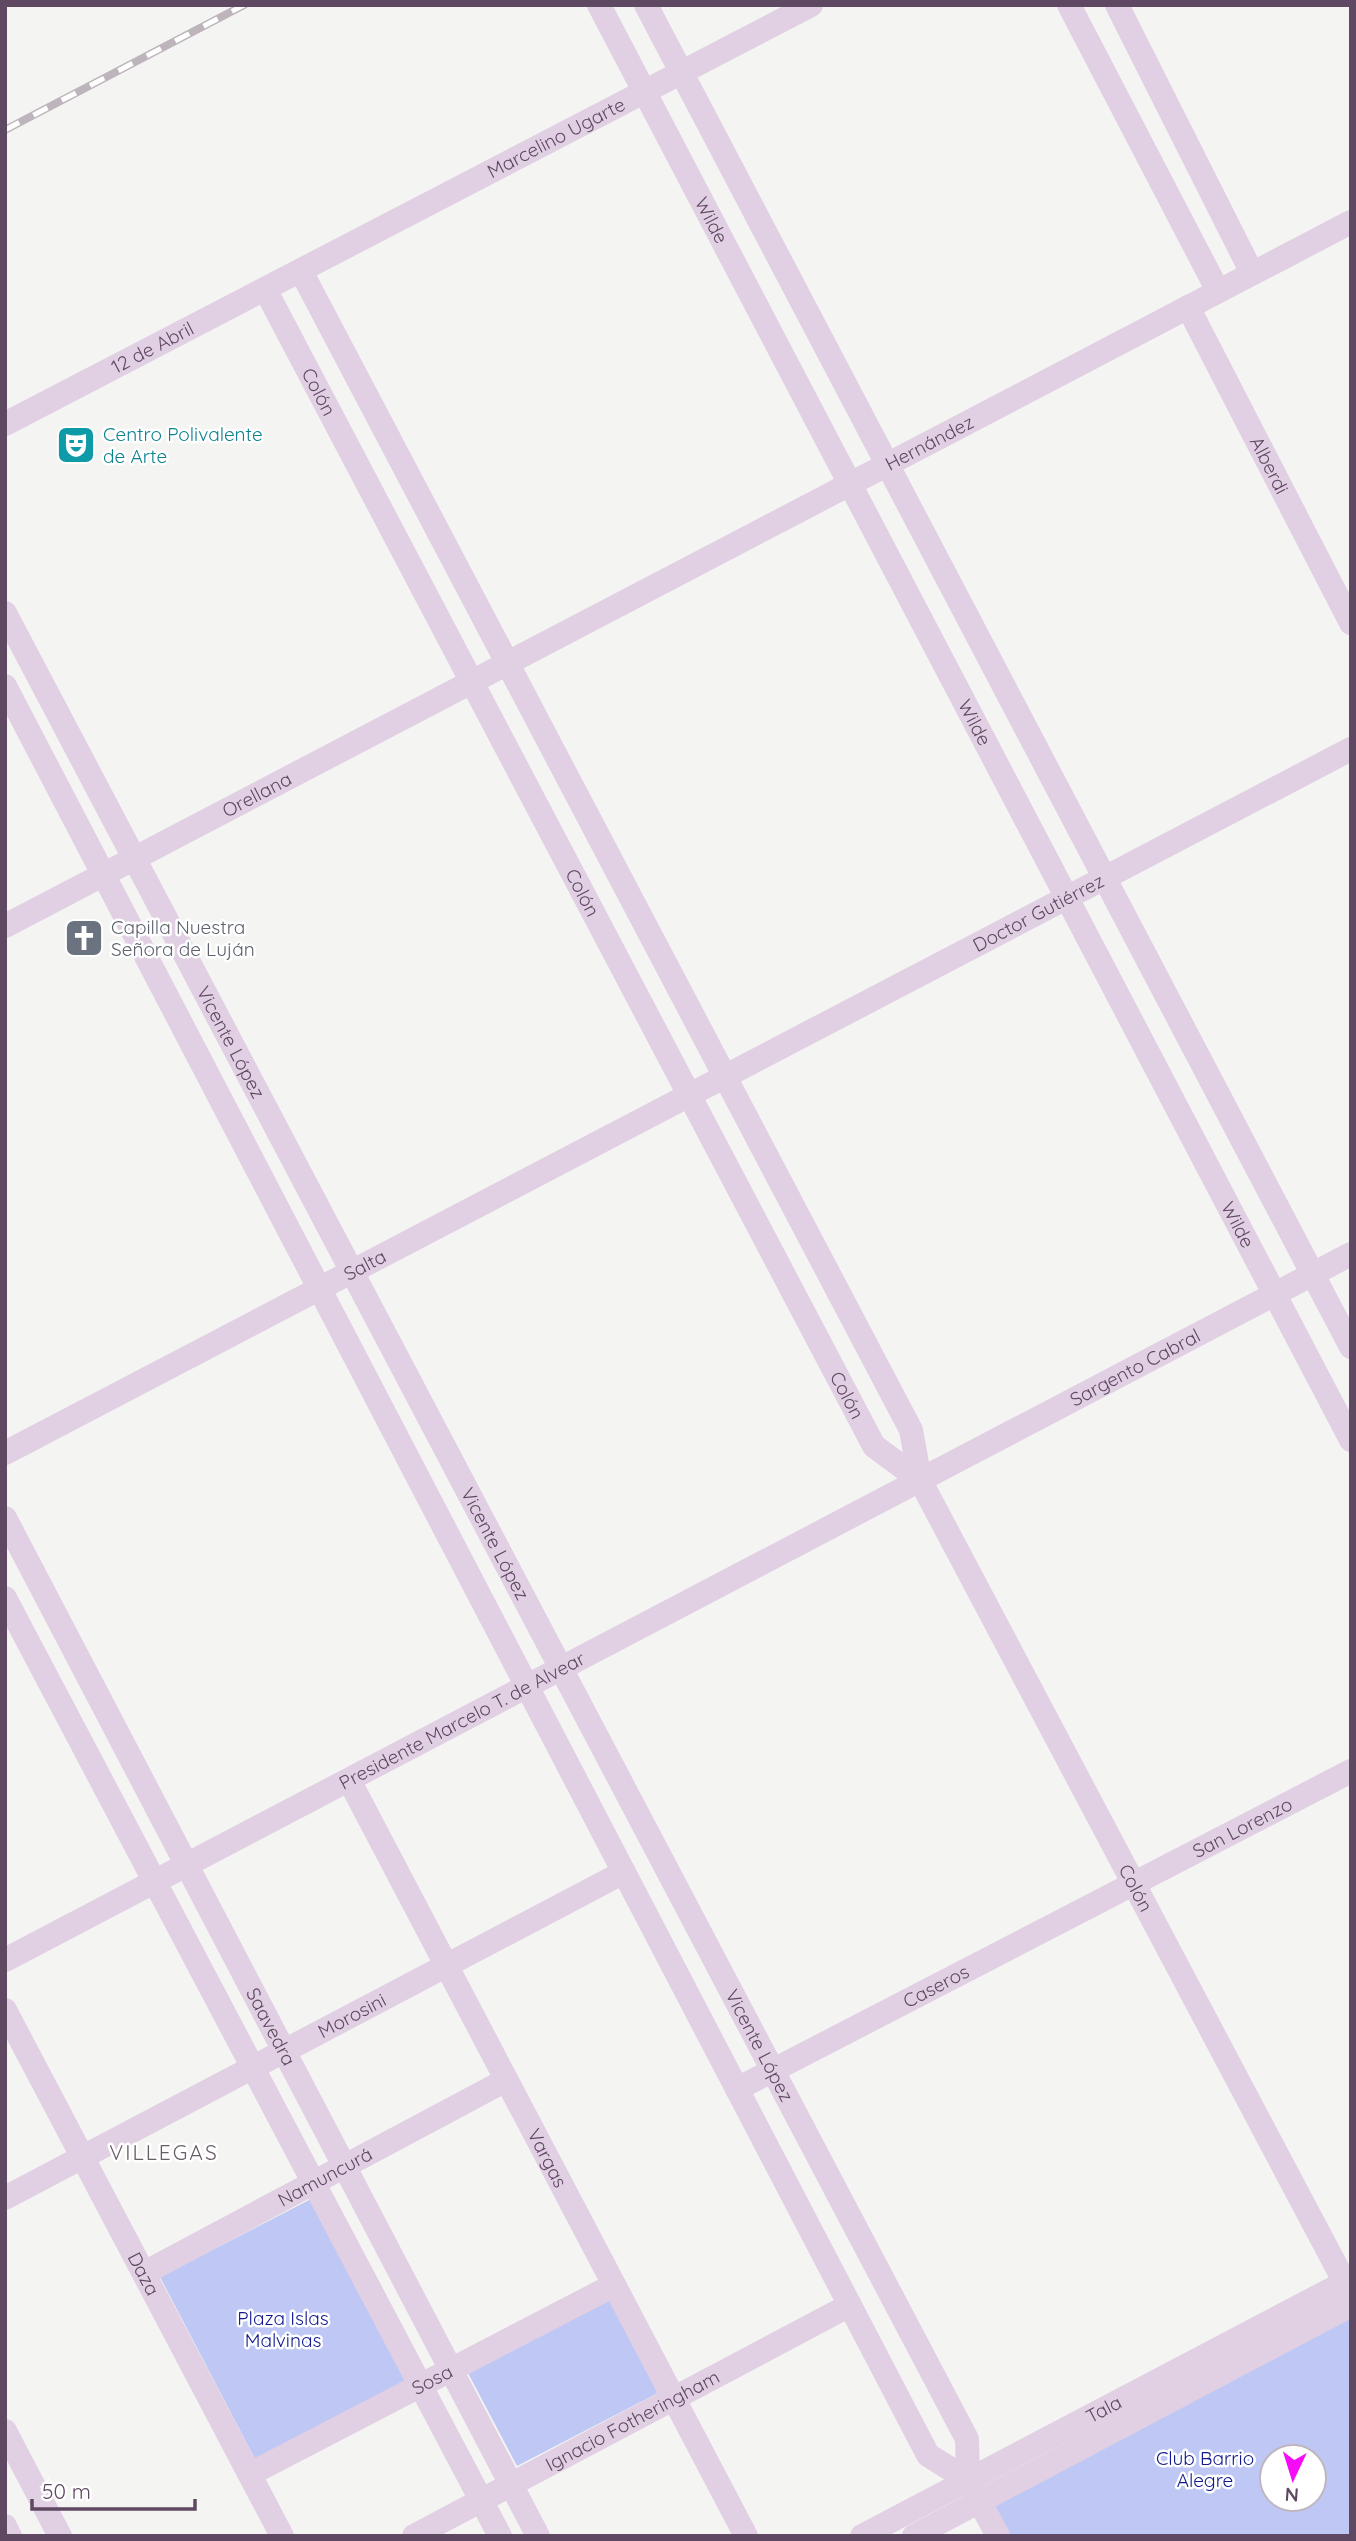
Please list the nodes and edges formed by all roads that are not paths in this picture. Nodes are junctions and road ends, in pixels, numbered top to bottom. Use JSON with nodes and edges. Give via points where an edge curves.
{"nodes":[{"id":1,"x":599,"y":5,"type":"edge"},
{"id":2,"x":646,"y":5,"type":"edge"},
{"id":3,"x":811,"y":5,"type":"edge"},
{"id":4,"x":1069,"y":5,"type":"edge"},
{"id":5,"x":1116,"y":5,"type":"edge"},
{"id":6,"x":682,"y":73,"type":"junction"},
{"id":7,"x":645,"y":92,"type":"junction"},
{"id":8,"x":1351,"y":222,"type":"edge"},
{"id":9,"x":301,"y":271,"type":"junction"},
{"id":10,"x":1252,"y":273,"type":"junction"},
{"id":11,"x":265,"y":289,"type":"junction"},
{"id":12,"x":1218,"y":291,"type":"junction"},
{"id":13,"x":1188,"y":307,"type":"junction"},
{"id":14,"x":5,"y":424,"type":"edge"},
{"id":15,"x":887,"y":464,"type":"junction"},
{"id":16,"x":850,"y":484,"type":"junction"},
{"id":17,"x":5,"y":613,"type":"edge"},
{"id":18,"x":1351,"y":623,"type":"edge"},
{"id":19,"x":507,"y":663,"type":"junction"},
{"id":20,"x":472,"y":682,"type":"junction"},
{"id":21,"x":5,"y":686,"type":"edge"},
{"id":22,"x":1351,"y":749,"type":"edge"},
{"id":23,"x":135,"y":858,"type":"junction"},
{"id":24,"x":104,"y":874,"type":"junction"},
{"id":25,"x":1105,"y":878,"type":"junction"},
{"id":26,"x":1066,"y":898,"type":"junction"},
{"id":27,"x":5,"y":926,"type":"edge"},
{"id":28,"x":725,"y":1076,"type":"junction"},
{"id":29,"x":689,"y":1095,"type":"junction"},
{"id":30,"x":1351,"y":1254,"type":"edge"},
{"id":31,"x":353,"y":1271,"type":"junction"},
{"id":32,"x":1313,"y":1274,"type":"junction"},
{"id":33,"x":320,"y":1289,"type":"junction"},
{"id":34,"x":1275,"y":1294,"type":"junction"},
{"id":35,"x":1351,"y":1346,"type":"edge"},
{"id":36,"x":1351,"y":1440,"type":"edge"},
{"id":37,"x":5,"y":1453,"type":"edge"},
{"id":38,"x":920,"y":1480,"type":"junction"},
{"id":39,"x":5,"y":1518,"type":"edge"},
{"id":40,"x":5,"y":1598,"type":"edge"},
{"id":41,"x":562,"y":1668,"type":"junction"},
{"id":42,"x":527,"y":1686,"type":"junction"},
{"id":43,"x":1351,"y":1771,"type":"edge"},
{"id":44,"x":349,"y":1780,"type":"junction"},
{"id":45,"x":187,"y":1865,"type":"junction"},
{"id":46,"x":624,"y":1872,"type":"junction"},
{"id":47,"x":155,"y":1881,"type":"junction"},
{"id":48,"x":1133,"y":1884,"type":"junction"},
{"id":49,"x":5,"y":1960,"type":"edge"},
{"id":50,"x":445,"y":1966,"type":"junction"},
{"id":51,"x":5,"y":2010,"type":"edge"},
{"id":52,"x":284,"y":2051,"type":"junction"},
{"id":53,"x":253,"y":2067,"type":"junction"},
{"id":54,"x":773,"y":2070,"type":"junction"},
{"id":55,"x":506,"y":2080,"type":"junction"},
{"id":56,"x":737,"y":2089,"type":"junction"},
{"id":57,"x":83,"y":2157,"type":"junction"},
{"id":58,"x":345,"y":2166,"type":"junction"},
{"id":59,"x":313,"y":2182,"type":"junction"},
{"id":60,"x":5,"y":2198,"type":"edge"},
{"id":61,"x":144,"y":2273,"type":"junction"},
{"id":62,"x":614,"y":2285,"type":"junction"},
{"id":63,"x":1349,"y":2290,"type":"edge"},
{"id":64,"x":850,"y":2305,"type":"junction"},
{"id":65,"x":451,"y":2370,"type":"junction"},
{"id":66,"x":420,"y":2386,"type":"junction"},
{"id":67,"x":674,"y":2398,"type":"junction"},
{"id":68,"x":5,"y":2431,"type":"edge"},
{"id":69,"x":250,"y":2474,"type":"junction"},
{"id":70,"x":511,"y":2484,"type":"junction"},
{"id":71,"x":974,"y":2491,"type":"junction"},
{"id":72,"x":481,"y":2500,"type":"junction"},
{"id":73,"x":5,"y":2526,"type":"edge"},
{"id":74,"x":10,"y":2536,"type":"edge"},
{"id":75,"x":60,"y":2536,"type":"edge"},
{"id":76,"x":282,"y":2536,"type":"edge"},
{"id":77,"x":414,"y":2536,"type":"edge"},
{"id":78,"x":500,"y":2536,"type":"edge"},
{"id":79,"x":538,"y":2536,"type":"edge"},
{"id":80,"x":746,"y":2536,"type":"edge"},
{"id":81,"x":862,"y":2536,"type":"edge"},
{"id":82,"x":914,"y":2536,"type":"edge"},
{"id":83,"x":998,"y":2536,"type":"edge"}],
"edges":[{"from":1,"to":7,"type":"street","name":"Wilde"},
{"from":2,"to":6,"type":"street"},
{"from":3,"to":6,"type":"street","name":"Marcelino Ugarte"},
{"from":4,"to":12,"type":"street"},
{"from":5,"to":10,"type":"street"},
{"from":6,"to":7,"type":"street","name":"Marcelino Ugarte"},
{"from":6,"to":15,"type":"street"},
{"from":7,"to":9,"type":"street","name":"Marcelino Ugarte"},
{"from":7,"to":16,"type":"street","name":"Wilde"},
{"from":8,"to":10,"type":"street","name":"Hernández"},
{"from":9,"to":11,"type":"street","name":"12 de Abril"},
{"from":9,"to":19,"type":"street","name":"Colón"},
{"from":10,"to":12,"type":"street","name":"Hernández"},
{"from":11,"to":14,"type":"street","name":"12 de Abril"},
{"from":11,"to":20,"type":"street","name":"Colón"},
{"from":12,"to":13,"type":"street","name":"Hernández"},
{"from":13,"to":15,"type":"street","name":"Hernández"},
{"from":13,"to":18,"type":"street","name":"Alberdi"},
{"from":15,"to":16,"type":"street","name":"Hernández"},
{"from":15,"to":25,"type":"street"},
{"from":16,"to":19,"type":"street","name":"Hernández"},
{"from":16,"to":26,"type":"street","name":"Wilde"},
{"from":17,"to":23,"type":"street","name":"Vicente López"},
{"from":19,"to":20,"type":"street","name":"Orellana"},
{"from":19,"to":28,"type":"street","name":"Colón"},
{"from":20,"to":23,"type":"street","name":"Orellana"},
{"from":20,"to":29,"type":"street","name":"Colón"},
{"from":21,"to":24,"type":"street","name":"Vicente López"},
{"from":22,"to":25,"type":"street","name":"Doctor Gutiérrez"},
{"from":23,"to":24,"type":"street","name":"Orellana"},
{"from":23,"to":31,"type":"street","name":"Vicente López"},
{"from":24,"to":27,"type":"street","name":"Orellana"},
{"from":24,"to":33,"type":"street","name":"Vicente López"},
{"from":25,"to":26,"type":"street","name":"Doctor Gutiérrez"},
{"from":25,"to":32,"type":"street"},
{"from":26,"to":28,"type":"street","name":"Doctor Gutiérrez"},
{"from":26,"to":34,"type":"street","name":"Wilde"},
{"from":28,"to":29,"type":"street","name":"Salta"},
{"from":28,"to":38,"type":"street","name":"Colón","via":[[912,1430]]},
{"from":29,"to":31,"type":"street","name":"Salta"},
{"from":29,"to":38,"type":"street","name":"Colón","via":[[874,1446]]},
{"from":30,"to":32,"type":"street","name":"Sargento Cabral"},
{"from":31,"to":33,"type":"street","name":"Salta"},
{"from":31,"to":41,"type":"street","name":"Vicente López"},
{"from":32,"to":34,"type":"street","name":"Sargento Cabral"},
{"from":32,"to":35,"type":"street"},
{"from":33,"to":37,"type":"street","name":"Salta"},
{"from":33,"to":42,"type":"street","name":"Vicente López"},
{"from":34,"to":36,"type":"street","name":"Wilde"},
{"from":34,"to":38,"type":"street","name":"Sargento Cabral"},
{"from":38,"to":41,"type":"street","name":"Presidente Marcelo T. de Alvear"},
{"from":38,"to":48,"type":"street","name":"Colón"},
{"from":39,"to":45,"type":"street","name":"Saavedra"},
{"from":40,"to":47,"type":"street","name":"Saavedra"},
{"from":41,"to":42,"type":"street","name":"Presidente Marcelo T. de Alvear"},
{"from":41,"to":54,"type":"street","name":"Vicente López"},
{"from":42,"to":44,"type":"street","name":"Presidente Marcelo T. de Alvear"},
{"from":42,"to":46,"type":"street","name":"Vicente López"},
{"from":43,"to":48,"type":"street","name":"San Lorenzo"},
{"from":44,"to":45,"type":"street","name":"Presidente Marcelo T. de Alvear"},
{"from":44,"to":50,"type":"street","name":"Vargas"},
{"from":45,"to":47,"type":"street","name":"Presidente Marcelo T. de Alvear"},
{"from":45,"to":52,"type":"street","name":"Saavedra"},
{"from":46,"to":50,"type":"street","name":"Morosini"},
{"from":46,"to":56,"type":"street","name":"Vicente López"},
{"from":47,"to":49,"type":"street","name":"Presidente Marcelo T. de Alvear"},
{"from":47,"to":53,"type":"street","name":"Saavedra"},
{"from":48,"to":54,"type":"street","name":"Caseros"},
{"from":48,"to":63,"type":"street","name":"Colón"},
{"from":50,"to":52,"type":"street","name":"Morosini"},
{"from":50,"to":55,"type":"street","name":"Vargas"},
{"from":51,"to":57,"type":"street","name":"Daza"},
{"from":52,"to":53,"type":"street","name":"Morosini"},
{"from":52,"to":58,"type":"street","name":"Saavedra"},
{"from":53,"to":57,"type":"street","name":"Morosini"},
{"from":53,"to":59,"type":"street","name":"Saavedra"},
{"from":54,"to":56,"type":"street","name":"Caseros"},
{"from":54,"to":71,"type":"street","name":"Vicente López","via":[[967,2439]]},
{"from":55,"to":58,"type":"street","name":"Namuncurá"},
{"from":55,"to":62,"type":"street","name":"Vargas"},
{"from":56,"to":64,"type":"street","name":"Vicente López"},
{"from":57,"to":60,"type":"street","name":"Morosini"},
{"from":57,"to":61,"type":"street","name":"Daza"},
{"from":58,"to":59,"type":"street","name":"Namuncurá"},
{"from":58,"to":65,"type":"street","name":"Saavedra"},
{"from":59,"to":61,"type":"street","name":"Namuncurá"},
{"from":59,"to":66,"type":"street","name":"Saavedra"},
{"from":61,"to":69,"type":"street","name":"Daza"},
{"from":62,"to":65,"type":"street","name":"Sosa"},
{"from":62,"to":67,"type":"street","name":"Vargas"},
{"from":63,"to":71,"type":"street","name":"Tala"},
{"from":64,"to":67,"type":"street","name":"Ignacio Fotheringham"},
{"from":64,"to":71,"type":"street","name":"Vicente López","via":[[928,2455]]},
{"from":65,"to":66,"type":"street","name":"Sosa"},
{"from":65,"to":70,"type":"street","name":"Saavedra"},
{"from":66,"to":69,"type":"street","name":"Sosa"},
{"from":66,"to":72,"type":"street","name":"Saavedra"},
{"from":67,"to":70,"type":"street","name":"Ignacio Fotheringham"},
{"from":67,"to":80,"type":"street","name":"Vargas"},
{"from":68,"to":75,"type":"street"},
{"from":69,"to":76,"type":"street","name":"Daza"},
{"from":70,"to":72,"type":"street","name":"Ignacio Fotheringham"},
{"from":70,"to":79,"type":"street","name":"Saavedra"},
{"from":71,"to":81,"type":"street","name":"Tala"},
{"from":71,"to":82,"type":"street","name":"Tala"},
{"from":71,"to":83,"type":"street","name":"Vicente López"},
{"from":72,"to":77,"type":"street","name":"Ignacio Fotheringham"},
{"from":72,"to":78,"type":"street","name":"Saavedra"},
{"from":73,"to":74,"type":"street"}]}
